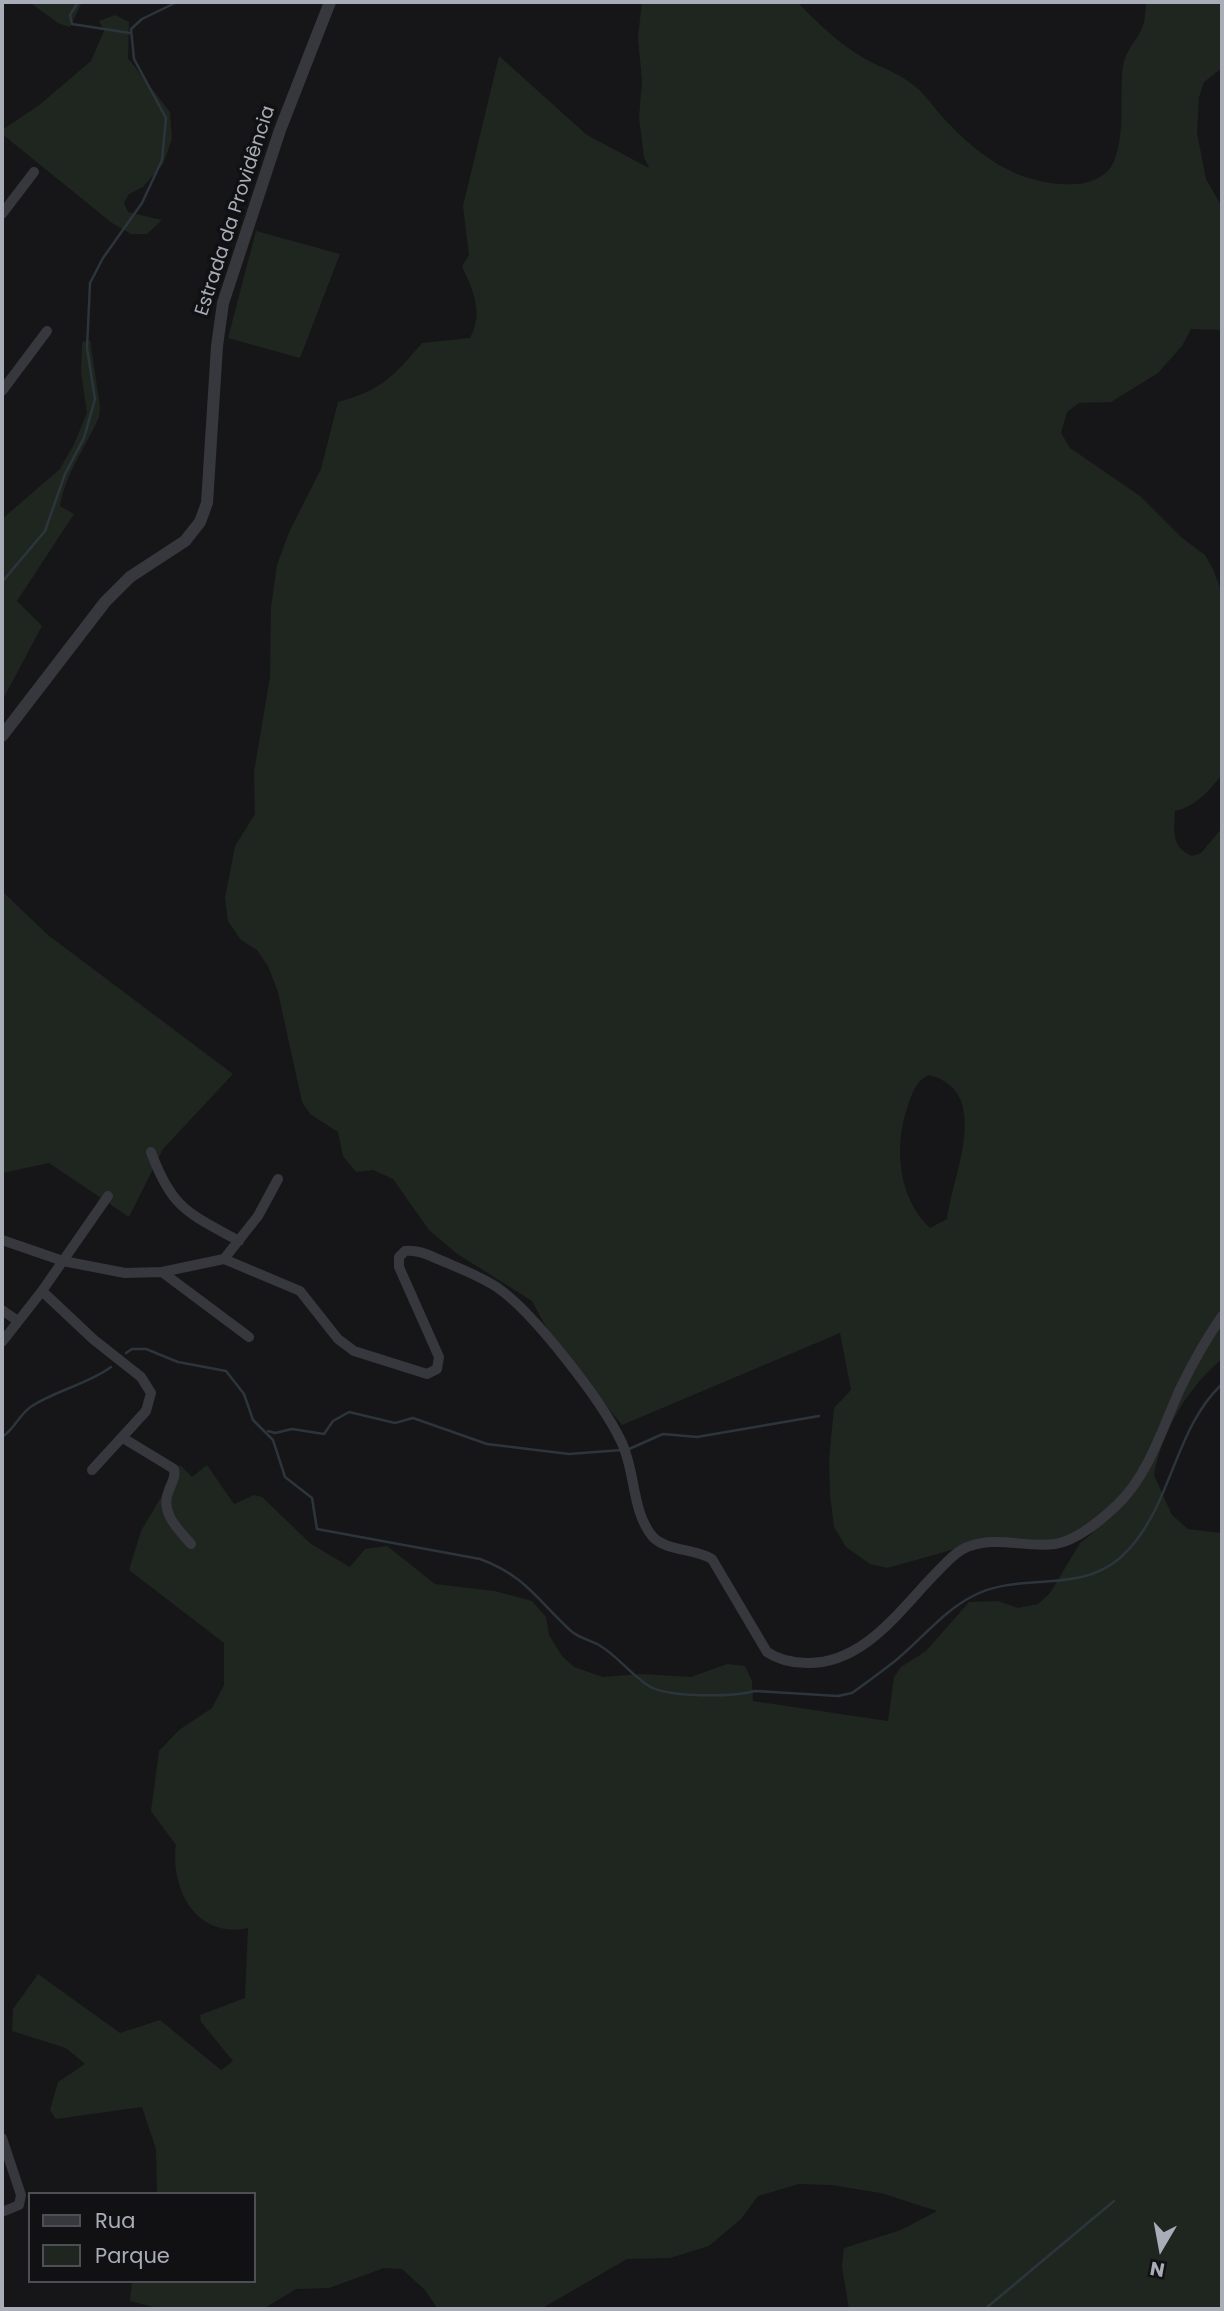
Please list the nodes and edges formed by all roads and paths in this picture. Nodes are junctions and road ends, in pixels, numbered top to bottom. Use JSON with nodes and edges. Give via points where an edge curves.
{"nodes":[{"id":1,"x":330,"y":2,"type":"edge"},
{"id":2,"x":34,"y":172,"type":"dead end"},
{"id":3,"x":2,"y":214,"type":"edge"},
{"id":4,"x":47,"y":331,"type":"dead end"},
{"id":5,"x":2,"y":391,"type":"edge"},
{"id":6,"x":2,"y":736,"type":"edge"},
{"id":7,"x":151,"y":1152,"type":"dead end"},
{"id":8,"x":278,"y":1179,"type":"dead end"},
{"id":9,"x":108,"y":1196,"type":"dead end"},
{"id":10,"x":2,"y":1240,"type":"edge"},
{"id":11,"x":239,"y":1241,"type":"junction"},
{"id":12,"x":224,"y":1259,"type":"junction"},
{"id":13,"x":63,"y":1261,"type":"junction"},
{"id":14,"x":162,"y":1272,"type":"junction"},
{"id":15,"x":41,"y":1291,"type":"junction"},
{"id":16,"x":2,"y":1310,"type":"edge"},
{"id":17,"x":1222,"y":1316,"type":"edge"},
{"id":18,"x":18,"y":1321,"type":"junction"},
{"id":19,"x":249,"y":1338,"type":"dead end"},
{"id":20,"x":2,"y":1342,"type":"edge"},
{"id":21,"x":123,"y":1438,"type":"junction"},
{"id":22,"x":92,"y":1470,"type":"dead end"},
{"id":23,"x":191,"y":1544,"type":"dead end"},
{"id":24,"x":2,"y":2137,"type":"edge"},
{"id":25,"x":2,"y":2212,"type":"edge"}],
"edges":[{"from":1,"to":6,"type":"street","name":"Estrada da Providência","via":[[280,130],[223,303],[206,503],[200,522],[185,541],[117,589]]},
{"from":2,"to":3,"type":"street"},
{"from":4,"to":5,"type":"street"},
{"from":7,"to":11,"type":"street","via":[[173,1200]]},
{"from":8,"to":11,"type":"street"},
{"from":9,"to":13,"type":"street"},
{"from":10,"to":13,"type":"street"},
{"from":11,"to":12,"type":"street"},
{"from":12,"to":14,"type":"street"},
{"from":12,"to":17,"type":"street","via":[[295,1287],[345,1346],[427,1374],[437,1369],[439,1357],[399,1267],[400,1255],[417,1251],[496,1287],[528,1314],[618,1435],[643,1521],[653,1536],[712,1559],[767,1651],[796,1663],[822,1663],[873,1638],[952,1557],[969,1546],[993,1541],[1056,1544],[1094,1525],[1118,1504],[1145,1469],[1181,1387]]},
{"from":13,"to":14,"type":"street","via":[[125,1273]]},
{"from":13,"to":15,"type":"street"},
{"from":14,"to":19,"type":"street"},
{"from":15,"to":18,"type":"street"},
{"from":15,"to":21,"type":"street","via":[[146,1382],[151,1398]]},
{"from":16,"to":18,"type":"street"},
{"from":18,"to":20,"type":"street"},
{"from":21,"to":22,"type":"street"},
{"from":21,"to":23,"type":"street","via":[[174,1469],[166,1509]]},
{"from":24,"to":25,"type":"street","via":[[21,2196],[14,2209]]}]}
